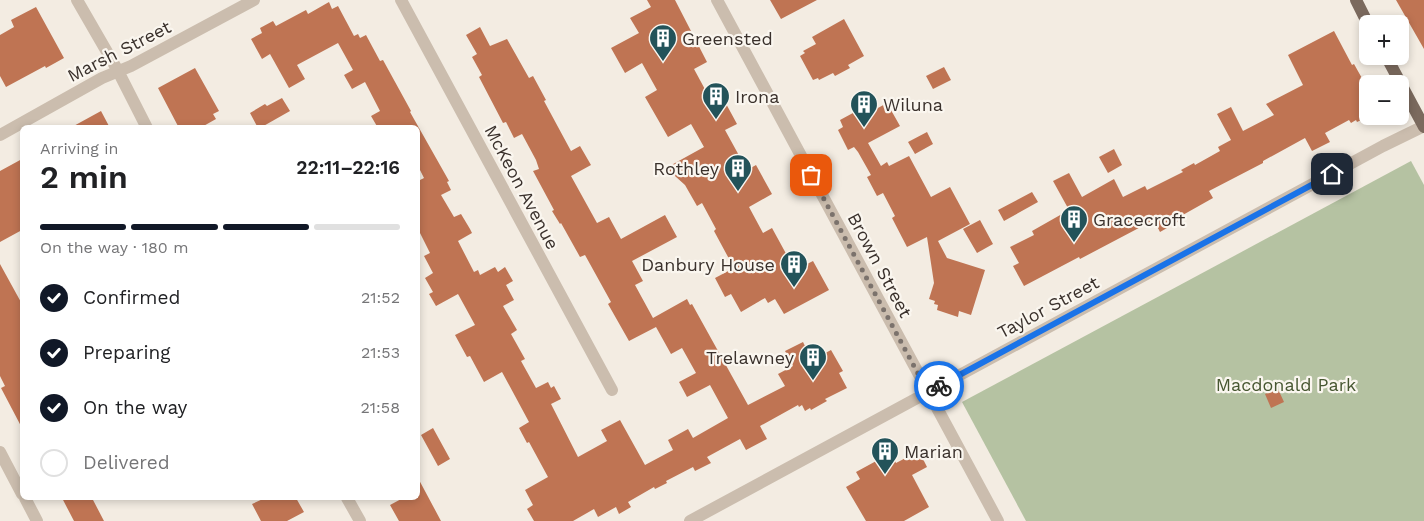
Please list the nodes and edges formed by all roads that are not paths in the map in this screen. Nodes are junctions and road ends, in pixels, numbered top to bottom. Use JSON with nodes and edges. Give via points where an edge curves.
{"nodes":[{"id":1,"x":77,"y":0,"type":"edge"},
{"id":2,"x":254,"y":0,"type":"edge"},
{"id":3,"x":401,"y":0,"type":"edge"},
{"id":4,"x":717,"y":0,"type":"edge"},
{"id":5,"x":1356,"y":0,"type":"edge"},
{"id":6,"x":1364,"y":15,"type":"edge"},
{"id":7,"x":1391,"y":65,"type":"edge"},
{"id":8,"x":118,"y":71,"type":"junction"},
{"id":9,"x":145,"y":125,"type":"edge"},
{"id":10,"x":1424,"y":126,"type":"edge"},
{"id":11,"x":0,"y":135,"type":"edge"},
{"id":12,"x":612,"y":390,"type":"dead end"},
{"id":13,"x":928,"y":392,"type":"junction"},
{"id":14,"x":0,"y":452,"type":"edge"},
{"id":15,"x":20,"y":490,"type":"edge"},
{"id":16,"x":26,"y":500,"type":"edge"},
{"id":17,"x":348,"y":500,"type":"edge"},
{"id":18,"x":37,"y":521,"type":"edge"},
{"id":19,"x":360,"y":521,"type":"edge"},
{"id":20,"x":690,"y":521,"type":"edge"},
{"id":21,"x":998,"y":521,"type":"edge"}],
"edges":[{"from":1,"to":8,"type":"street"},
{"from":2,"to":8,"type":"street","name":"Marsh Street"},
{"from":3,"to":12,"type":"street","name":"McKeon Avenue"},
{"from":4,"to":13,"type":"street","name":"Brown Street"},
{"from":5,"to":6,"type":"main road"},
{"from":7,"to":10,"type":"main road"},
{"from":8,"to":9,"type":"street"},
{"from":8,"to":11,"type":"street","name":"Marsh Street"},
{"from":10,"to":13,"type":"street","name":"Taylor Street"},
{"from":13,"to":20,"type":"street","name":"Taylor Street"},
{"from":13,"to":21,"type":"street","name":"Brown Street"},
{"from":14,"to":15,"type":"street"},
{"from":16,"to":18,"type":"street"},
{"from":17,"to":19,"type":"street"}]}
